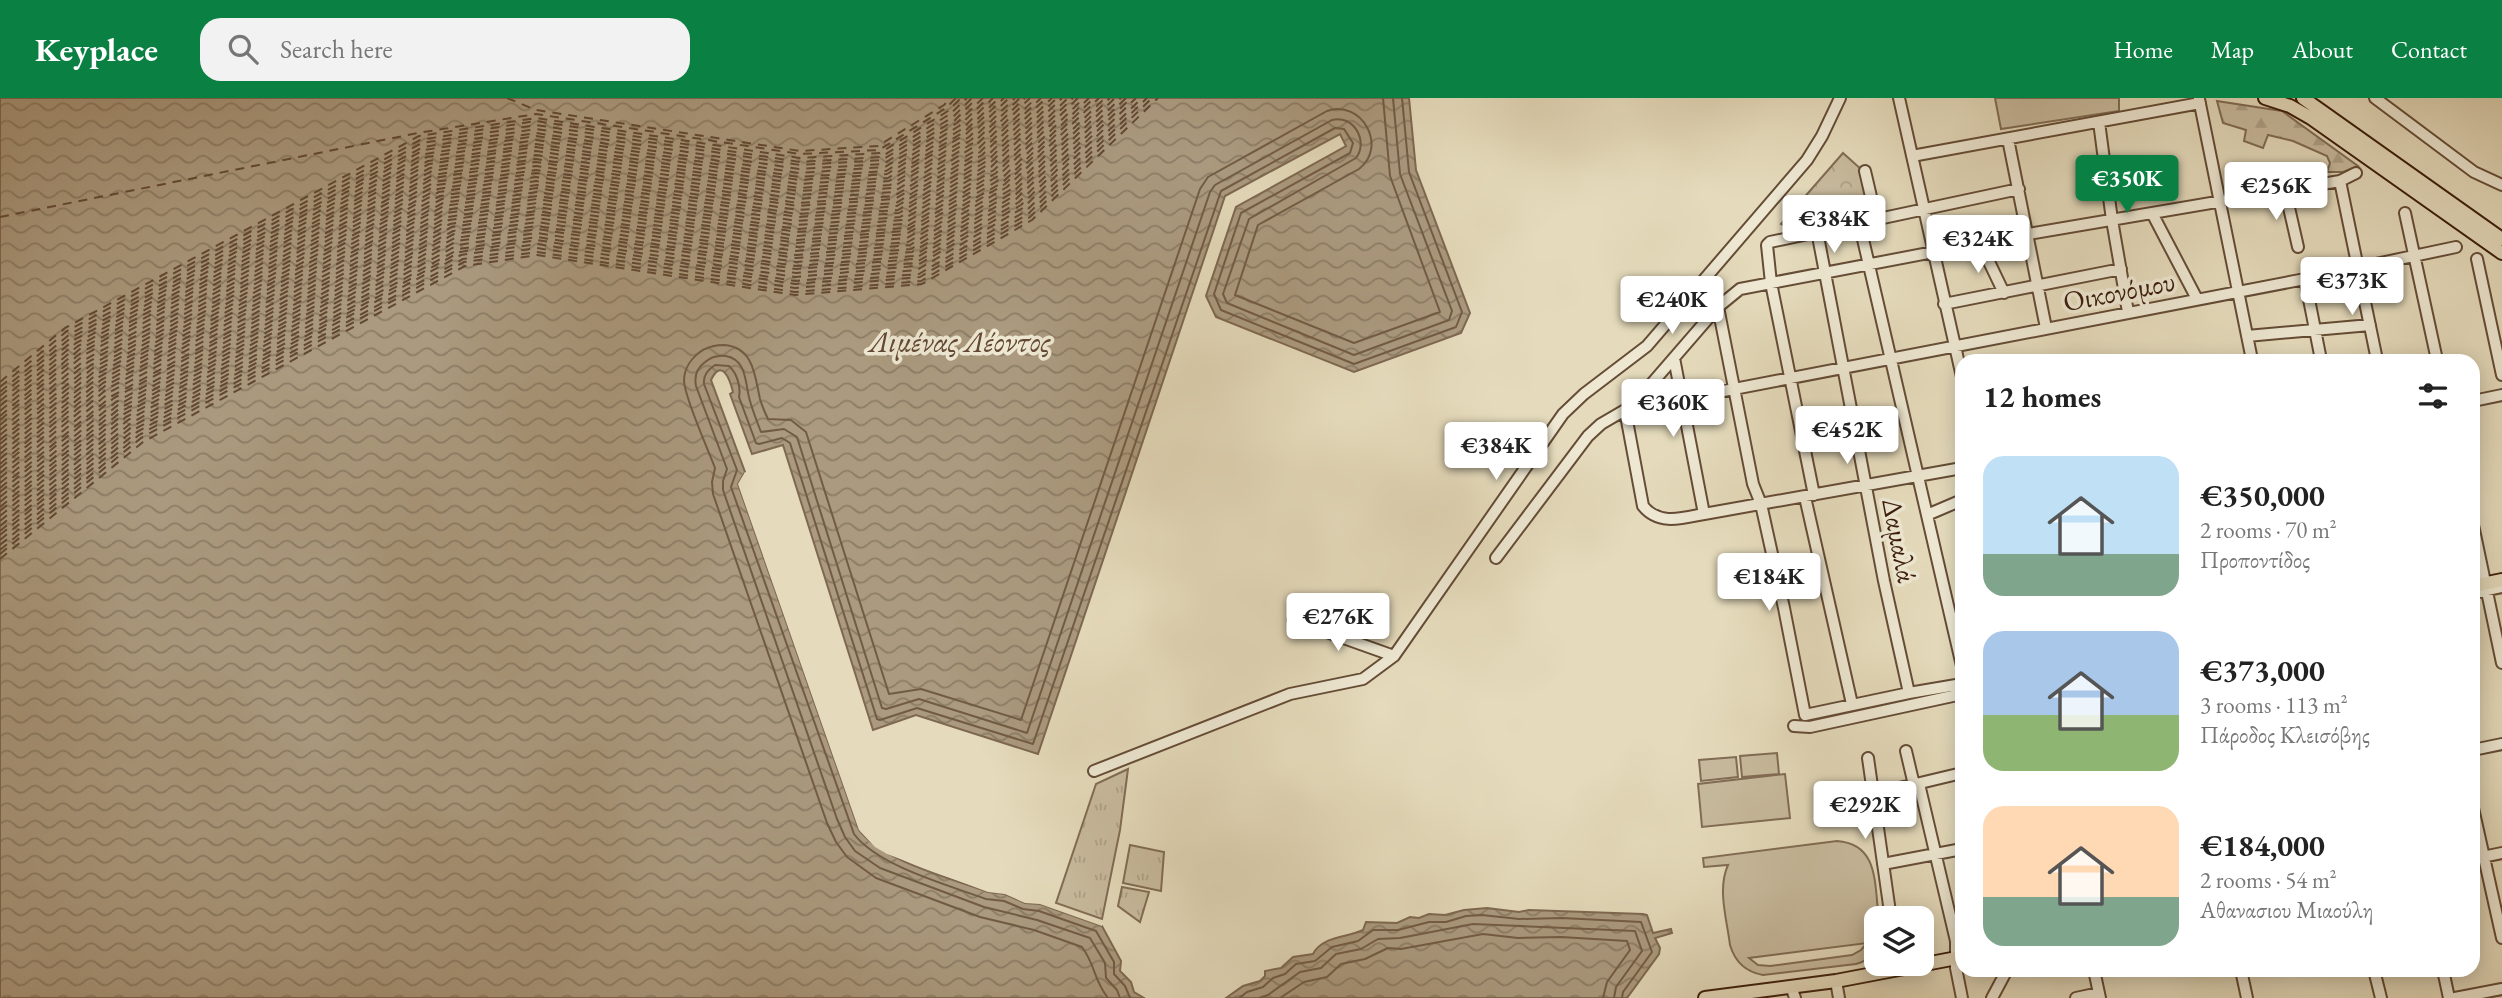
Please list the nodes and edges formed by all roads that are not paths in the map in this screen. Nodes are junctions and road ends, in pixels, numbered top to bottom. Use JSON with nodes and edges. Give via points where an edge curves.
{"nodes":[{"id":1,"x":1840,"y":98,"type":"edge"},
{"id":2,"x":1899,"y":98,"type":"edge"},
{"id":3,"x":2265,"y":98,"type":"edge"},
{"id":4,"x":2303,"y":98,"type":"edge"},
{"id":5,"x":2375,"y":98,"type":"edge"},
{"id":6,"x":2200,"y":101,"type":"edge"},
{"id":7,"x":2099,"y":122,"type":"junction"},
{"id":8,"x":2008,"y":139,"type":"junction"},
{"id":9,"x":1912,"y":156,"type":"junction"},
{"id":10,"x":1865,"y":171,"type":"dead end"},
{"id":11,"x":2356,"y":173,"type":"dead end"},
{"id":12,"x":2340,"y":181,"type":"junction"},
{"id":13,"x":2502,"y":185,"type":"edge"},
{"id":14,"x":2019,"y":189,"type":"junction"},
{"id":15,"x":2285,"y":190,"type":"junction"},
{"id":16,"x":2219,"y":202,"type":"junction"},
{"id":17,"x":1924,"y":208,"type":"junction"},
{"id":18,"x":2152,"y":213,"type":"junction"},
{"id":19,"x":2404,"y":213,"type":"dead end"},
{"id":20,"x":1876,"y":218,"type":"junction"},
{"id":21,"x":2112,"y":220,"type":"junction"},
{"id":22,"x":1859,"y":222,"type":"junction"},
{"id":23,"x":1817,"y":231,"type":"junction"},
{"id":24,"x":2028,"y":234,"type":"junction"},
{"id":25,"x":2502,"y":239,"type":"edge"},
{"id":26,"x":1980,"y":243,"type":"junction"},
{"id":27,"x":2298,"y":247,"type":"dead end"},
{"id":28,"x":2456,"y":247,"type":"dead end"},
{"id":29,"x":1933,"y":252,"type":"junction"},
{"id":30,"x":2502,"y":253,"type":"edge"},
{"id":31,"x":2414,"y":256,"type":"junction"},
{"id":32,"x":2477,"y":260,"type":"dead end"},
{"id":33,"x":1869,"y":264,"type":"junction"},
{"id":34,"x":2358,"y":268,"type":"junction"},
{"id":35,"x":2121,"y":269,"type":"junction"},
{"id":36,"x":1826,"y":272,"type":"junction"},
{"id":37,"x":2305,"y":279,"type":"junction"},
{"id":38,"x":1771,"y":283,"type":"junction"},
{"id":39,"x":2037,"y":286,"type":"junction"},
{"id":40,"x":2238,"y":292,"type":"junction"},
{"id":41,"x":2004,"y":293,"type":"junction"},
{"id":42,"x":2197,"y":299,"type":"junction"},
{"id":43,"x":1944,"y":304,"type":"junction"},
{"id":44,"x":1718,"y":307,"type":"junction"},
{"id":45,"x":2128,"y":312,"type":"junction"},
{"id":46,"x":2370,"y":325,"type":"junction"},
{"id":47,"x":2046,"y":328,"type":"junction"},
{"id":48,"x":2315,"y":330,"type":"junction"},
{"id":49,"x":2247,"y":336,"type":"junction"},
{"id":50,"x":1954,"y":345,"type":"junction"},
{"id":51,"x":1956,"y":354,"type":"edge"},
{"id":52,"x":2251,"y":354,"type":"edge"},
{"id":53,"x":2320,"y":354,"type":"edge"},
{"id":54,"x":2376,"y":354,"type":"edge"},
{"id":55,"x":2436,"y":354,"type":"edge"},
{"id":56,"x":1674,"y":358,"type":"junction"},
{"id":57,"x":1890,"y":359,"type":"junction"},
{"id":58,"x":1844,"y":368,"type":"junction"},
{"id":59,"x":2502,"y":375,"type":"edge"},
{"id":60,"x":1790,"y":378,"type":"junction"},
{"id":61,"x":1734,"y":389,"type":"junction"},
{"id":62,"x":2502,"y":395,"type":"edge"},
{"id":63,"x":1682,"y":399,"type":"junction"},
{"id":64,"x":2480,"y":400,"type":"edge"},
{"id":65,"x":1625,"y":410,"type":"junction"},
{"id":66,"x":1955,"y":469,"type":"edge"},
{"id":67,"x":1917,"y":475,"type":"junction"},
{"id":68,"x":1867,"y":485,"type":"junction"},
{"id":69,"x":1809,"y":496,"type":"junction"},
{"id":70,"x":1955,"y":503,"type":"edge"},
{"id":71,"x":1761,"y":504,"type":"junction"},
{"id":72,"x":1704,"y":514,"type":"junction"},
{"id":73,"x":1927,"y":515,"type":"junction"},
{"id":74,"x":1496,"y":558,"type":"dead end"},
{"id":75,"x":2502,"y":580,"type":"edge"},
{"id":76,"x":2481,"y":587,"type":"edge"},
{"id":77,"x":2502,"y":587,"type":"edge"},
{"id":78,"x":1293,"y":620,"type":"dead end"},
{"id":79,"x":1955,"y":636,"type":"edge"},
{"id":80,"x":1394,"y":656,"type":"junction"},
{"id":81,"x":2502,"y":663,"type":"edge"},
{"id":82,"x":1955,"y":685,"type":"edge"},
{"id":83,"x":1909,"y":693,"type":"junction"},
{"id":84,"x":1955,"y":696,"type":"edge"},
{"id":85,"x":1852,"y":704,"type":"junction"},
{"id":86,"x":1805,"y":715,"type":"junction"},
{"id":87,"x":2502,"y":744,"type":"edge"},
{"id":88,"x":2480,"y":749,"type":"edge"},
{"id":89,"x":1906,"y":751,"type":"dead end"},
{"id":90,"x":1868,"y":758,"type":"dead end"},
{"id":91,"x":1094,"y":771,"type":"dead end"},
{"id":92,"x":1955,"y":775,"type":"edge"},
{"id":93,"x":1917,"y":784,"type":"junction"},
{"id":94,"x":1874,"y":794,"type":"junction"},
{"id":95,"x":1955,"y":850,"type":"edge"},
{"id":96,"x":1936,"y":853,"type":"junction"},
{"id":97,"x":2502,"y":853,"type":"edge"},
{"id":98,"x":2480,"y":858,"type":"edge"},
{"id":99,"x":1884,"y":864,"type":"junction"},
{"id":100,"x":2480,"y":865,"type":"edge"},
{"id":101,"x":1889,"y":906,"type":"edge"},
{"id":102,"x":1955,"y":937,"type":"edge"},
{"id":103,"x":2502,"y":938,"type":"edge"},
{"id":104,"x":1955,"y":959,"type":"edge"},
{"id":105,"x":1934,"y":962,"type":"edge"},
{"id":106,"x":1864,"y":975,"type":"edge"},
{"id":107,"x":1960,"y":977,"type":"edge"},
{"id":108,"x":2003,"y":977,"type":"edge"},
{"id":109,"x":2096,"y":977,"type":"edge"},
{"id":110,"x":2242,"y":977,"type":"edge"},
{"id":111,"x":2376,"y":977,"type":"edge"},
{"id":112,"x":2444,"y":977,"type":"edge"},
{"id":113,"x":1836,"y":981,"type":"junction"},
{"id":114,"x":2502,"y":989,"type":"edge"},
{"id":115,"x":1793,"y":992,"type":"edge"},
{"id":116,"x":1743,"y":995,"type":"edge"},
{"id":117,"x":2100,"y":996,"type":"edge"},
{"id":118,"x":1705,"y":998,"type":"edge"},
{"id":119,"x":1839,"y":998,"type":"edge"},
{"id":120,"x":1962,"y":998,"type":"edge"},
{"id":121,"x":1992,"y":998,"type":"edge"},
{"id":122,"x":2076,"y":998,"type":"edge"},
{"id":123,"x":2246,"y":998,"type":"edge"},
{"id":124,"x":2381,"y":998,"type":"edge"},
{"id":125,"x":2449,"y":998,"type":"edge"},
{"id":126,"x":2455,"y":998,"type":"edge"}],
"edges":[{"from":1,"to":80,"type":"street","via":[[1807,159],[1647,345],[1563,414]]},
{"from":2,"to":9,"type":"street"},
{"from":3,"to":30,"type":"main road","via":[[2311,118]]},
{"from":4,"to":25,"type":"main road"},
{"from":5,"to":13,"type":"street","via":[[2474,172]]},
{"from":6,"to":7,"type":"street"},
{"from":6,"to":16,"type":"street"},
{"from":7,"to":8,"type":"street"},
{"from":7,"to":21,"type":"street"},
{"from":8,"to":9,"type":"street"},
{"from":8,"to":14,"type":"street"},
{"from":9,"to":17,"type":"street"},
{"from":10,"to":20,"type":"street"},
{"from":11,"to":12,"type":"street"},
{"from":12,"to":15,"type":"street"},
{"from":12,"to":34,"type":"street"},
{"from":14,"to":17,"type":"street"},
{"from":14,"to":24,"type":"street"},
{"from":15,"to":16,"type":"street"},
{"from":15,"to":27,"type":"street"},
{"from":16,"to":18,"type":"street"},
{"from":16,"to":40,"type":"street"},
{"from":17,"to":20,"type":"street"},
{"from":17,"to":29,"type":"street"},
{"from":18,"to":21,"type":"street"},
{"from":18,"to":42,"type":"street"},
{"from":19,"to":31,"type":"street"},
{"from":20,"to":22,"type":"street"},
{"from":21,"to":24,"type":"street"},
{"from":21,"to":35,"type":"street"},
{"from":22,"to":23,"type":"street"},
{"from":22,"to":33,"type":"street"},
{"from":23,"to":36,"type":"street","name":"Δαμαλά"},
{"from":23,"to":38,"type":"street","via":[[1770,242],[1766,251]]},
{"from":24,"to":26,"type":"street"},
{"from":24,"to":39,"type":"street"},
{"from":26,"to":29,"type":"street"},
{"from":26,"to":41,"type":"street"},
{"from":28,"to":31,"type":"street","name":"Οικονόμου"},
{"from":29,"to":33,"type":"street"},
{"from":29,"to":43,"type":"street"},
{"from":31,"to":34,"type":"street","name":"Οικονόμου"},
{"from":31,"to":55,"type":"street"},
{"from":32,"to":59,"type":"street"},
{"from":33,"to":36,"type":"street"},
{"from":33,"to":57,"type":"street"},
{"from":34,"to":37,"type":"street","name":"Οικονόμου"},
{"from":34,"to":46,"type":"street"},
{"from":35,"to":39,"type":"street"},
{"from":35,"to":45,"type":"street"},
{"from":36,"to":38,"type":"street"},
{"from":36,"to":58,"type":"street","name":"Δαμαλά"},
{"from":37,"to":40,"type":"street","name":"Οικονόμου"},
{"from":37,"to":48,"type":"street"},
{"from":38,"to":44,"type":"street","via":[[1740,289]]},
{"from":38,"to":60,"type":"street"},
{"from":39,"to":41,"type":"street"},
{"from":39,"to":47,"type":"street"},
{"from":40,"to":42,"type":"street","name":"Οικονόμου"},
{"from":40,"to":49,"type":"street"},
{"from":41,"to":43,"type":"street"},
{"from":42,"to":45,"type":"street","name":"Οικονόμου"},
{"from":43,"to":50,"type":"street"},
{"from":44,"to":56,"type":"street"},
{"from":44,"to":61,"type":"street"},
{"from":45,"to":47,"type":"street","name":"Οικονόμου"},
{"from":46,"to":48,"type":"street"},
{"from":46,"to":54,"type":"street"},
{"from":47,"to":50,"type":"street","name":"Οικονόμου"},
{"from":48,"to":49,"type":"street"},
{"from":48,"to":53,"type":"street"},
{"from":49,"to":52,"type":"street"},
{"from":50,"to":51,"type":"street"},
{"from":50,"to":57,"type":"street","name":"Οικονόμου"},
{"from":56,"to":63,"type":"street"},
{"from":56,"to":65,"type":"street"},
{"from":57,"to":58,"type":"street","name":"Οικονόμου"},
{"from":57,"to":67,"type":"street"},
{"from":58,"to":60,"type":"street","name":"Οικονόμου"},
{"from":58,"to":68,"type":"street","name":"Δαμαλά"},
{"from":60,"to":61,"type":"street","name":"Οικονόμου"},
{"from":60,"to":69,"type":"street"},
{"from":61,"to":63,"type":"street","name":"Οικονόμου"},
{"from":61,"to":71,"type":"street"},
{"from":62,"to":64,"type":"street"},
{"from":63,"to":65,"type":"street","name":"Οικονόμου"},
{"from":63,"to":72,"type":"street"},
{"from":65,"to":72,"type":"street","via":[[1643,506],[1663,519]]},
{"from":65,"to":74,"type":"street","via":[[1588,436]]},
{"from":66,"to":67,"type":"street"},
{"from":67,"to":68,"type":"street"},
{"from":67,"to":73,"type":"street"},
{"from":68,"to":69,"type":"street"},
{"from":68,"to":83,"type":"street","name":"Δαμαλά"},
{"from":69,"to":71,"type":"street"},
{"from":69,"to":85,"type":"street"},
{"from":70,"to":73,"type":"street"},
{"from":71,"to":72,"type":"street"},
{"from":71,"to":86,"type":"street"},
{"from":73,"to":79,"type":"street"},
{"from":75,"to":76,"type":"main road"},
{"from":76,"to":77,"type":"street"},
{"from":76,"to":81,"type":"street"},
{"from":78,"to":80,"type":"street"},
{"from":80,"to":91,"type":"street","via":[[1363,679],[1290,694]]},
{"from":82,"to":83,"type":"street"},
{"from":83,"to":85,"type":"street"},
{"from":84,"to":86,"type":"street","via":[[1810,727],[1794,726]]},
{"from":85,"to":86,"type":"street"},
{"from":87,"to":88,"type":"street"},
{"from":89,"to":93,"type":"street"},
{"from":90,"to":94,"type":"street"},
{"from":92,"to":93,"type":"street"},
{"from":93,"to":94,"type":"street"},
{"from":93,"to":96,"type":"street"},
{"from":94,"to":99,"type":"street"},
{"from":95,"to":96,"type":"street"},
{"from":96,"to":99,"type":"street"},
{"from":96,"to":102,"type":"street"},
{"from":97,"to":98,"type":"street"},
{"from":99,"to":101,"type":"street"},
{"from":100,"to":103,"type":"street"},
{"from":104,"to":105,"type":"main road"},
{"from":106,"to":113,"type":"main road"},
{"from":107,"to":120,"type":"street"},
{"from":108,"to":121,"type":"street"},
{"from":109,"to":117,"type":"street"},
{"from":110,"to":123,"type":"street"},
{"from":111,"to":124,"type":"street"},
{"from":112,"to":125,"type":"street"},
{"from":113,"to":115,"type":"main road"},
{"from":113,"to":119,"type":"street"},
{"from":114,"to":126,"type":"street"},
{"from":115,"to":116,"type":"main road"},
{"from":116,"to":118,"type":"main road"},
{"from":117,"to":122,"type":"street"}]}
